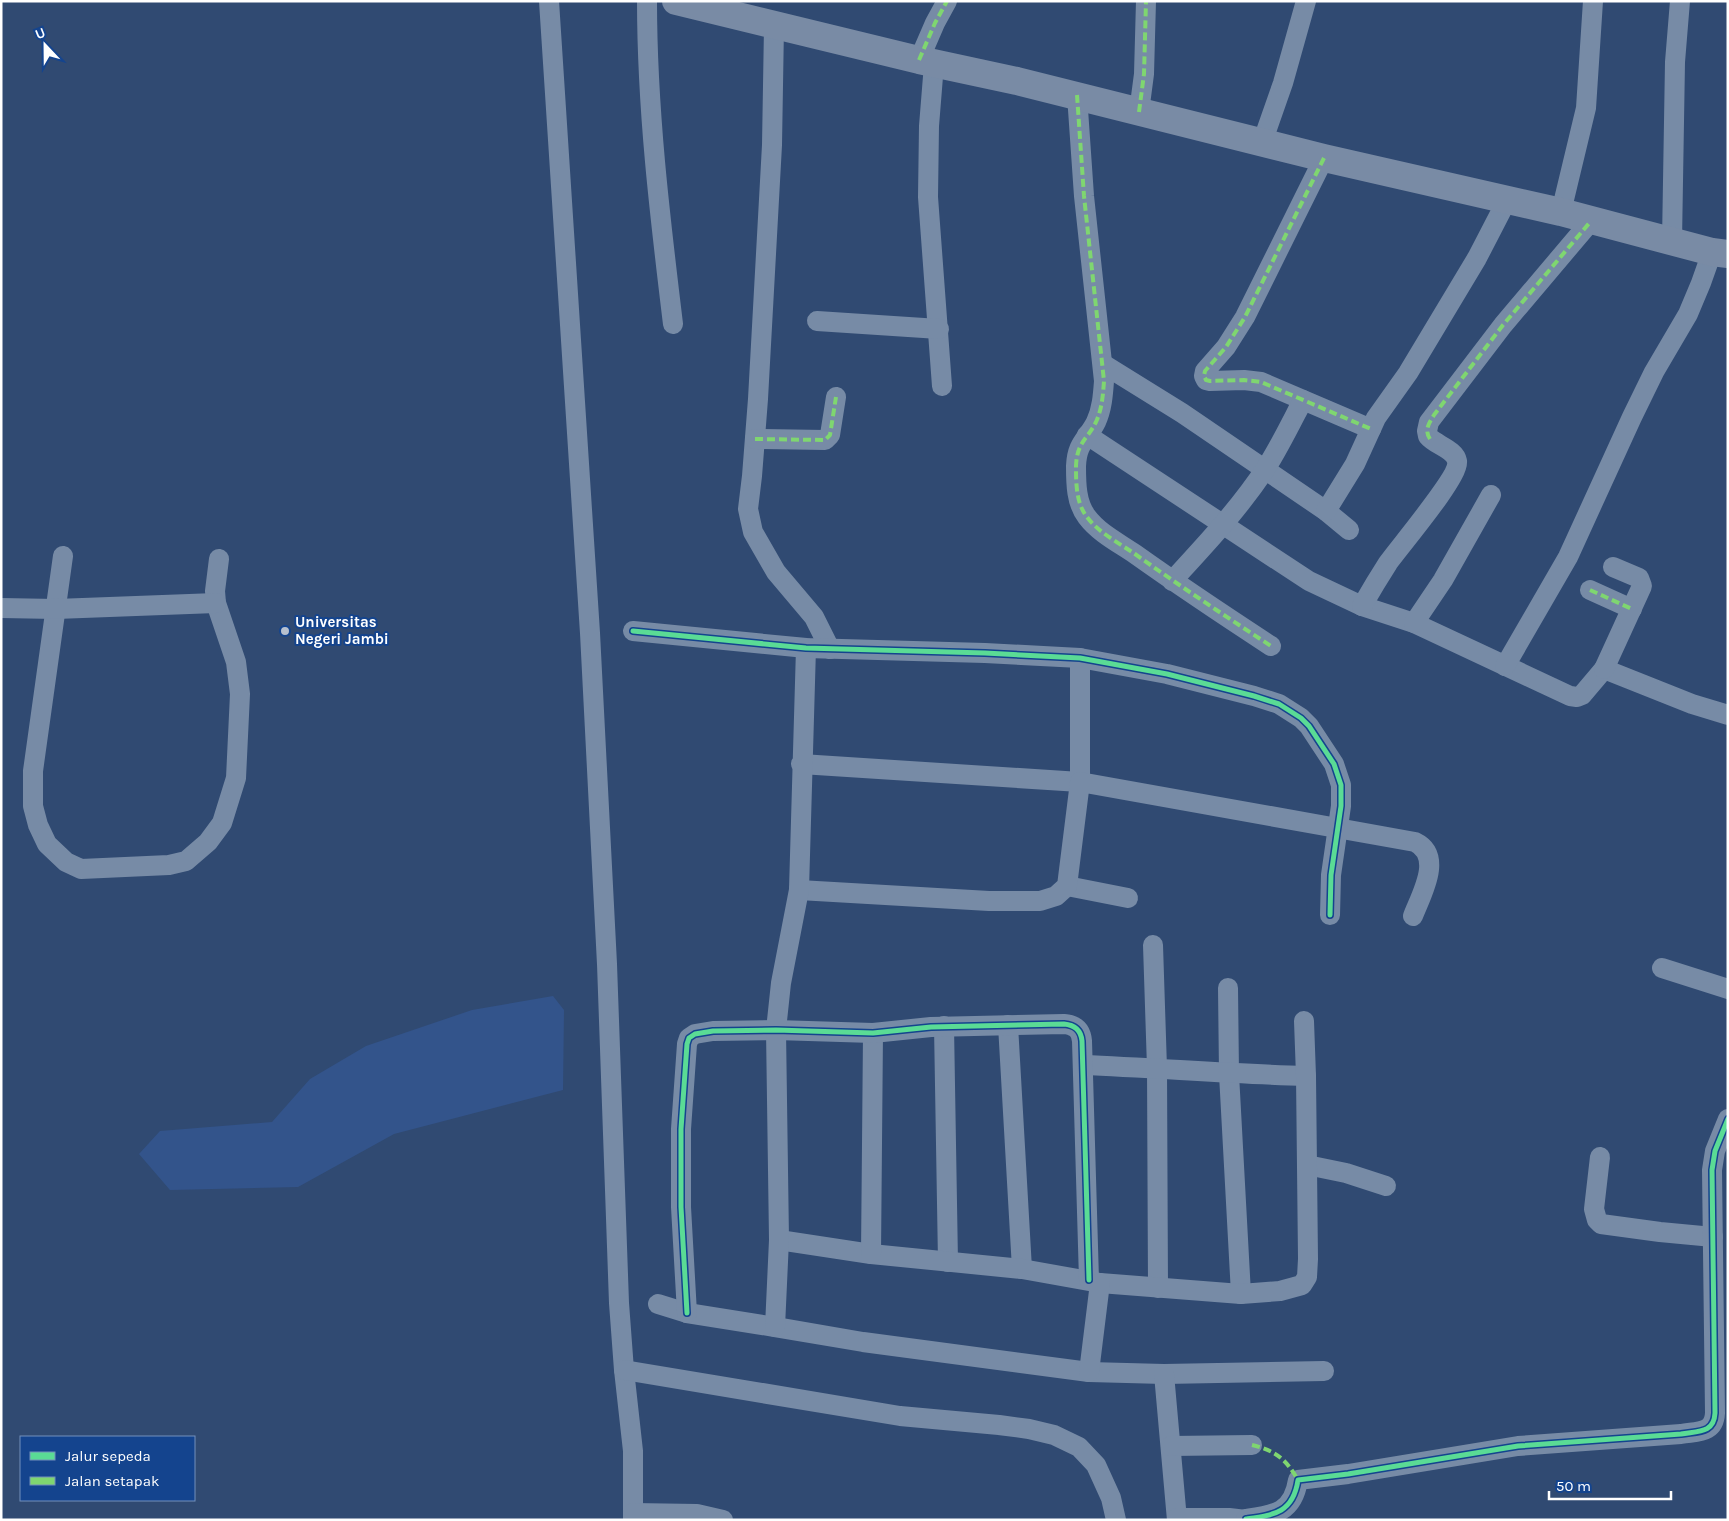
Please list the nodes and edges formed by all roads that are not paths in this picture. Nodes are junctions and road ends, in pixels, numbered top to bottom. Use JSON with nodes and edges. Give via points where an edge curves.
{"nodes":[{"id":1,"x":549,"y":1,"type":"edge"},
{"id":2,"x":647,"y":1,"type":"edge"},
{"id":3,"x":676,"y":1,"type":"edge"},
{"id":4,"x":947,"y":1,"type":"edge"},
{"id":5,"x":1146,"y":1,"type":"edge"},
{"id":6,"x":1306,"y":1,"type":"edge"},
{"id":7,"x":1593,"y":1,"type":"edge"},
{"id":8,"x":1680,"y":1,"type":"edge"},
{"id":9,"x":774,"y":26,"type":"junction"},
{"id":10,"x":926,"y":62,"type":"junction"},
{"id":11,"x":1077,"y":95,"type":"junction"},
{"id":12,"x":1139,"y":112,"type":"junction"},
{"id":13,"x":1262,"y":143,"type":"junction"},
{"id":14,"x":1324,"y":158,"type":"junction"},
{"id":15,"x":1507,"y":200,"type":"junction"},
{"id":16,"x":1561,"y":212,"type":"junction"},
{"id":17,"x":1591,"y":221,"type":"junction"},
{"id":18,"x":1672,"y":241,"type":"junction"},
{"id":19,"x":1720,"y":253,"type":"edge"},
{"id":20,"x":817,"y":321,"type":"dead end"},
{"id":21,"x":673,"y":324,"type":"dead end"},
{"id":22,"x":938,"y":329,"type":"junction"},
{"id":23,"x":1103,"y":364,"type":"junction"},
{"id":24,"x":942,"y":386,"type":"dead end"},
{"id":25,"x":836,"y":397,"type":"dead end"},
{"id":26,"x":1303,"y":400,"type":"junction"},
{"id":27,"x":1371,"y":428,"type":"junction"},
{"id":28,"x":1087,"y":435,"type":"junction"},
{"id":29,"x":755,"y":439,"type":"junction"},
{"id":30,"x":1265,"y":470,"type":"junction"},
{"id":31,"x":1491,"y":495,"type":"dead end"},
{"id":32,"x":1326,"y":511,"type":"junction"},
{"id":33,"x":1222,"y":525,"type":"junction"},
{"id":34,"x":1349,"y":530,"type":"dead end"},
{"id":35,"x":63,"y":556,"type":"dead end"},
{"id":36,"x":219,"y":558,"type":"dead end"},
{"id":37,"x":1613,"y":566,"type":"dead end"},
{"id":38,"x":1172,"y":581,"type":"junction"},
{"id":39,"x":1590,"y":590,"type":"dead end"},
{"id":40,"x":216,"y":603,"type":"junction"},
{"id":41,"x":1362,"y":606,"type":"junction"},
{"id":42,"x":1,"y":608,"type":"edge"},
{"id":43,"x":56,"y":609,"type":"junction"},
{"id":44,"x":1632,"y":609,"type":"junction"},
{"id":45,"x":1414,"y":623,"type":"junction"},
{"id":46,"x":633,"y":631,"type":"dead end"},
{"id":47,"x":1271,"y":646,"type":"dead end"},
{"id":48,"x":806,"y":648,"type":"junction"},
{"id":49,"x":830,"y":649,"type":"junction"},
{"id":50,"x":1080,"y":658,"type":"junction"},
{"id":51,"x":1505,"y":666,"type":"junction"},
{"id":52,"x":1604,"y":669,"type":"junction"},
{"id":53,"x":1728,"y":715,"type":"edge"},
{"id":54,"x":801,"y":764,"type":"junction"},
{"id":55,"x":1080,"y":782,"type":"junction"},
{"id":56,"x":1337,"y":829,"type":"junction"},
{"id":57,"x":1067,"y":886,"type":"junction"},
{"id":58,"x":799,"y":890,"type":"junction"},
{"id":59,"x":1128,"y":898,"type":"dead end"},
{"id":60,"x":1330,"y":915,"type":"dead end"},
{"id":61,"x":1413,"y":916,"type":"dead end"},
{"id":62,"x":1153,"y":945,"type":"dead end"},
{"id":63,"x":1662,"y":968,"type":"dead end"},
{"id":64,"x":1228,"y":988,"type":"dead end"},
{"id":65,"x":1728,"y":989,"type":"edge"},
{"id":66,"x":1304,"y":1021,"type":"dead end"},
{"id":67,"x":1008,"y":1025,"type":"junction"},
{"id":68,"x":944,"y":1026,"type":"junction"},
{"id":69,"x":776,"y":1030,"type":"junction"},
{"id":70,"x":873,"y":1033,"type":"junction"},
{"id":71,"x":1084,"y":1065,"type":"junction"},
{"id":72,"x":1157,"y":1068,"type":"junction"},
{"id":73,"x":1229,"y":1074,"type":"junction"},
{"id":74,"x":1306,"y":1076,"type":"junction"},
{"id":75,"x":1728,"y":1119,"type":"edge"},
{"id":76,"x":1600,"y":1157,"type":"dead end"},
{"id":77,"x":1307,"y":1165,"type":"junction"},
{"id":78,"x":1386,"y":1186,"type":"dead end"},
{"id":79,"x":1713,"y":1237,"type":"junction"},
{"id":80,"x":779,"y":1240,"type":"junction"},
{"id":81,"x":871,"y":1254,"type":"junction"},
{"id":82,"x":948,"y":1262,"type":"junction"},
{"id":83,"x":1022,"y":1269,"type":"junction"},
{"id":84,"x":1095,"y":1282,"type":"junction"},
{"id":85,"x":1158,"y":1288,"type":"junction"},
{"id":86,"x":1241,"y":1294,"type":"junction"},
{"id":87,"x":658,"y":1304,"type":"dead end"},
{"id":88,"x":687,"y":1314,"type":"junction"},
{"id":89,"x":775,"y":1327,"type":"junction"},
{"id":90,"x":624,"y":1370,"type":"junction"},
{"id":91,"x":1324,"y":1371,"type":"dead end"},
{"id":92,"x":1089,"y":1372,"type":"junction"},
{"id":93,"x":1164,"y":1374,"type":"junction"},
{"id":94,"x":1719,"y":1426,"type":"edge"},
{"id":95,"x":1252,"y":1445,"type":"dead end"},
{"id":96,"x":1171,"y":1446,"type":"junction"},
{"id":97,"x":633,"y":1516,"type":"edge"},
{"id":98,"x":719,"y":1519,"type":"edge"},
{"id":99,"x":1177,"y":1519,"type":"edge"},
{"id":100,"x":1116,"y":1520,"type":"edge"},
{"id":101,"x":1246,"y":1520,"type":"edge"}],
"edges":[{"from":1,"to":90,"type":"street","via":[[590,633]]},
{"from":2,"to":21,"type":"street","via":[[653,144]]},
{"from":3,"to":9,"type":"highway"},
{"from":4,"to":10,"type":"street","via":[[935,23]]},
{"from":5,"to":12,"type":"street","via":[[1144,74]]},
{"from":6,"to":13,"type":"street"},
{"from":7,"to":16,"type":"street","via":[[1586,108]]},
{"from":8,"to":18,"type":"street","via":[[1675,62]]},
{"from":9,"to":10,"type":"highway"},
{"from":9,"to":29,"type":"street","via":[[772,145]]},
{"from":10,"to":11,"type":"highway"},
{"from":10,"to":22,"type":"street","via":[[930,126],[928,197]]},
{"from":11,"to":12,"type":"highway"},
{"from":11,"to":23,"type":"street","via":[[1084,196]]},
{"from":12,"to":13,"type":"highway"},
{"from":13,"to":14,"type":"highway"},
{"from":14,"to":15,"type":"highway"},
{"from":14,"to":26,"type":"street","via":[[1245,317],[1204,376],[1210,381],[1261,382]]},
{"from":15,"to":16,"type":"highway"},
{"from":15,"to":27,"type":"street","via":[[1477,258]]},
{"from":16,"to":17,"type":"highway"},
{"from":17,"to":18,"type":"highway"},
{"from":17,"to":41,"type":"street","via":[[1503,325],[1429,422],[1428,436],[1454,456],[1457,462],[1455,471]]},
{"from":18,"to":19,"type":"highway"},
{"from":19,"to":51,"type":"street","via":[[1658,365],[1568,557]]},
{"from":20,"to":22,"type":"street"},
{"from":22,"to":24,"type":"street"},
{"from":23,"to":28,"type":"street","via":[[1101,410]]},
{"from":23,"to":30,"type":"street"},
{"from":25,"to":29,"type":"street","via":[[830,435],[825,440]]},
{"from":26,"to":27,"type":"street"},
{"from":26,"to":30,"type":"street"},
{"from":27,"to":32,"type":"street","via":[[1355,464]]},
{"from":28,"to":33,"type":"street"},
{"from":28,"to":38,"type":"street","via":[[1078,448],[1076,465],[1077,494],[1087,517],[1105,534]]},
{"from":29,"to":49,"type":"street","via":[[748,508],[753,532],[776,572],[814,617]]},
{"from":30,"to":32,"type":"street"},
{"from":30,"to":33,"type":"street"},
{"from":31,"to":45,"type":"street","via":[[1443,580]]},
{"from":32,"to":34,"type":"street"},
{"from":33,"to":38,"type":"street"},
{"from":33,"to":41,"type":"street","via":[[1309,581]]},
{"from":35,"to":43,"type":"street"},
{"from":36,"to":40,"type":"street"},
{"from":37,"to":44,"type":"street","via":[[1641,580],[1642,586]]},
{"from":38,"to":47,"type":"street"},
{"from":39,"to":44,"type":"street"},
{"from":40,"to":43,"type":"street"},
{"from":40,"to":43,"type":"street","via":[[236,662],[240,694],[236,778],[222,823],[196,854],[186,861],[169,865],[137,867],[81,869],[53,852],[38,824],[33,806],[33,771]]},
{"from":41,"to":45,"type":"street"},
{"from":42,"to":43,"type":"street"},
{"from":44,"to":52,"type":"street"},
{"from":45,"to":51,"type":"street"},
{"from":46,"to":48,"type":"street"},
{"from":48,"to":49,"type":"street"},
{"from":48,"to":54,"type":"street"},
{"from":49,"to":50,"type":"street","via":[[985,652]]},
{"from":50,"to":55,"type":"street"},
{"from":50,"to":56,"type":"street","via":[[1167,674],[1254,696],[1279,704],[1301,718],[1318,738],[1338,776],[1341,793]]},
{"from":51,"to":52,"type":"street","via":[[1575,697],[1582,695]]},
{"from":52,"to":53,"type":"street"},
{"from":54,"to":55,"type":"street"},
{"from":54,"to":58,"type":"street"},
{"from":55,"to":56,"type":"street"},
{"from":55,"to":57,"type":"street"},
{"from":56,"to":60,"type":"street"},
{"from":56,"to":61,"type":"street","via":[[1407,840],[1425,849],[1430,865]]},
{"from":57,"to":58,"type":"street","via":[[1056,896],[1040,901]]},
{"from":57,"to":59,"type":"street"},
{"from":58,"to":69,"type":"street","via":[[781,983]]},
{"from":62,"to":72,"type":"street"},
{"from":63,"to":65,"type":"street"},
{"from":64,"to":73,"type":"street"},
{"from":66,"to":74,"type":"street"},
{"from":67,"to":68,"type":"street"},
{"from":67,"to":71,"type":"street","via":[[1074,1026],[1082,1037]]},
{"from":67,"to":83,"type":"street"},
{"from":68,"to":70,"type":"street"},
{"from":68,"to":82,"type":"street"},
{"from":69,"to":70,"type":"street"},
{"from":69,"to":80,"type":"street"},
{"from":69,"to":88,"type":"street","via":[[702,1032],[688,1040],[681,1129],[681,1207]]},
{"from":70,"to":81,"type":"street"},
{"from":71,"to":72,"type":"street"},
{"from":71,"to":84,"type":"street"},
{"from":72,"to":73,"type":"street"},
{"from":72,"to":85,"type":"street"},
{"from":73,"to":74,"type":"street"},
{"from":73,"to":86,"type":"street"},
{"from":74,"to":77,"type":"street"},
{"from":75,"to":79,"type":"street","via":[[1715,1150],[1712,1170]]},
{"from":76,"to":79,"type":"street","via":[[1594,1209],[1601,1224]]},
{"from":77,"to":78,"type":"street"},
{"from":77,"to":86,"type":"street","via":[[1308,1266],[1304,1283],[1287,1290]]},
{"from":79,"to":94,"type":"street","via":[[1715,1422]]},
{"from":80,"to":81,"type":"street"},
{"from":80,"to":89,"type":"street"},
{"from":81,"to":82,"type":"street"},
{"from":82,"to":83,"type":"street"},
{"from":83,"to":84,"type":"street"},
{"from":84,"to":85,"type":"street"},
{"from":84,"to":92,"type":"street"},
{"from":85,"to":86,"type":"street"},
{"from":87,"to":88,"type":"street"},
{"from":88,"to":89,"type":"street"},
{"from":89,"to":92,"type":"street","via":[[862,1342]]},
{"from":90,"to":97,"type":"street","via":[[633,1451]]},
{"from":90,"to":100,"type":"street","via":[[900,1416],[999,1425],[1054,1435],[1079,1446],[1096,1465],[1112,1498]]},
{"from":91,"to":93,"type":"street"},
{"from":92,"to":93,"type":"street"},
{"from":93,"to":96,"type":"street"},
{"from":94,"to":101,"type":"street","via":[[1681,1434],[1518,1446],[1298,1480],[1291,1502],[1282,1511]]},
{"from":95,"to":96,"type":"street"},
{"from":96,"to":99,"type":"street"},
{"from":97,"to":98,"type":"street","via":[[697,1514]]},
{"from":99,"to":101,"type":"street"}]}
